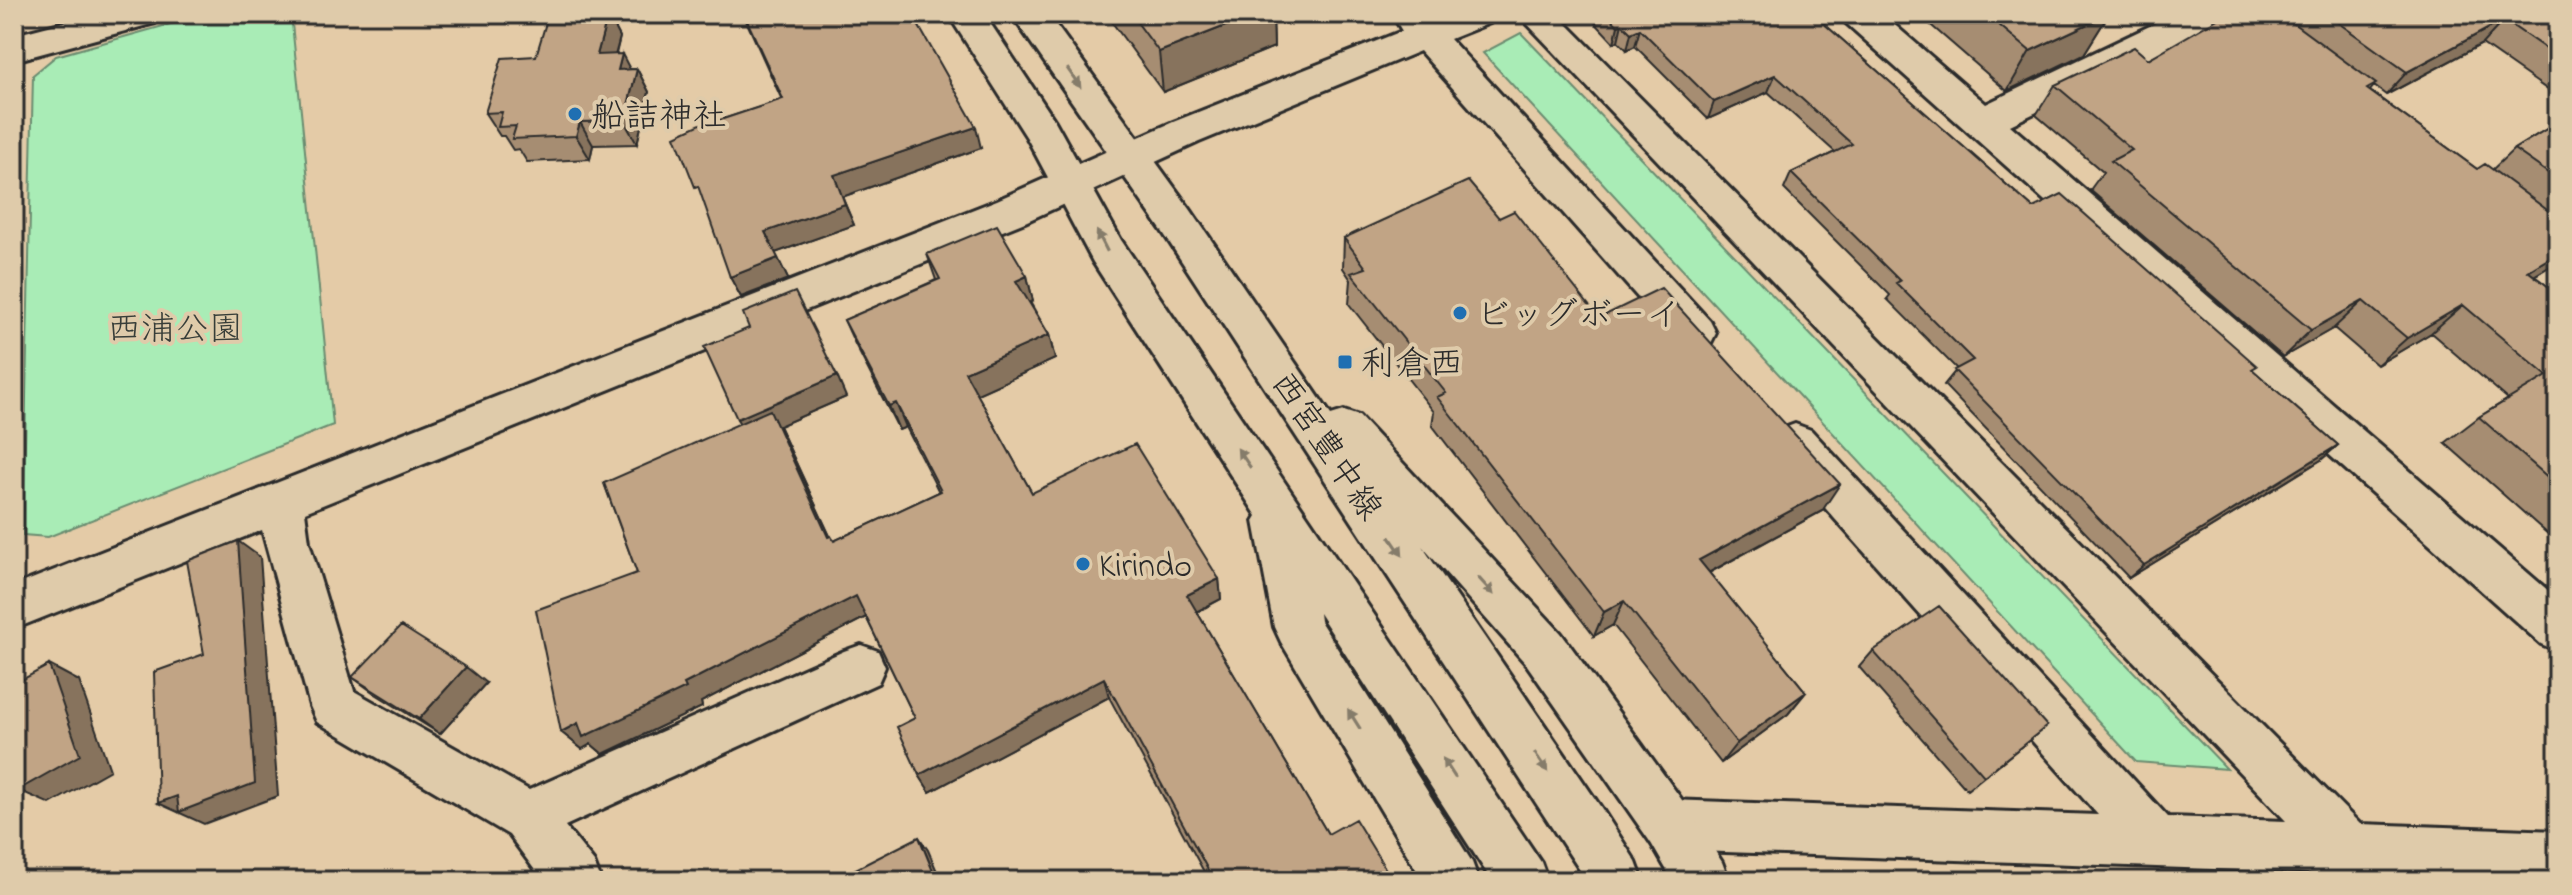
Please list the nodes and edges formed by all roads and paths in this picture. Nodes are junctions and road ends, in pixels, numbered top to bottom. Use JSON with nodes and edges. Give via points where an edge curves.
{"nodes":[{"id":1,"x":142,"y":14,"type":"edge"},
{"id":2,"x":966,"y":14,"type":"edge"},
{"id":3,"x":1029,"y":14,"type":"edge"},
{"id":4,"x":1477,"y":14,"type":"edge"},
{"id":5,"x":1536,"y":14,"type":"edge"},
{"id":6,"x":1859,"y":14,"type":"edge"},
{"id":7,"x":2206,"y":14,"type":"edge"},
{"id":8,"x":1417,"y":24,"type":"edge"},
{"id":9,"x":14,"y":48,"type":"edge"},
{"id":10,"x":1983,"y":122,"type":"junction"},
{"id":11,"x":1132,"y":155,"type":"junction"},
{"id":12,"x":1072,"y":182,"type":"junction"},
{"id":13,"x":1245,"y":321,"type":"junction"},
{"id":14,"x":1722,"y":362,"type":"edge"},
{"id":15,"x":1764,"y":409,"type":"edge"},
{"id":16,"x":281,"y":500,"type":"junction"},
{"id":17,"x":1273,"y":500,"type":"junction"},
{"id":18,"x":14,"y":608,"type":"edge"},
{"id":19,"x":2558,"y":629,"type":"edge"},
{"id":20,"x":861,"y":667,"type":"dead end"},
{"id":21,"x":527,"y":817,"type":"junction"},
{"id":22,"x":1669,"y":825,"type":"junction"},
{"id":23,"x":2156,"y":842,"type":"junction"},
{"id":24,"x":2348,"y":849,"type":"junction"},
{"id":25,"x":2558,"y":857,"type":"edge"},
{"id":26,"x":575,"y":881,"type":"edge"},
{"id":27,"x":1453,"y":881,"type":"edge"},
{"id":28,"x":1522,"y":881,"type":"edge"},
{"id":29,"x":1617,"y":881,"type":"edge"},
{"id":30,"x":1703,"y":881,"type":"edge"}],
"edges":[{"from":1,"to":9,"type":"street"},
{"from":2,"to":12,"type":"street"},
{"from":3,"to":11,"type":"street","name":"西宮豊中線","one_way":true},
{"from":4,"to":8,"type":"street"},
{"from":5,"to":24,"type":"street"},
{"from":6,"to":10,"type":"street"},
{"from":7,"to":10,"type":"street"},
{"from":8,"to":11,"type":"street"},
{"from":8,"to":14,"type":"street"},
{"from":10,"to":19,"type":"street"},
{"from":11,"to":12,"type":"street"},
{"from":11,"to":13,"type":"street","name":"西宮豊中線"},
{"from":12,"to":16,"type":"street","via":[[1011,211]]},
{"from":17,"to":12,"type":"street","one_way":true,"via":[[1107,251]]},
{"from":13,"to":22,"type":"street","one_way":true,"via":[[1544,649]]},
{"from":13,"to":29,"type":"street","name":"西宮豊中線","one_way":true},
{"from":15,"to":23,"type":"street"},
{"from":16,"to":18,"type":"street"},
{"from":16,"to":21,"type":"street","via":[[286,542],[334,706]]},
{"from":27,"to":17,"type":"street","one_way":true,"via":[[1298,627]]},
{"from":28,"to":17,"type":"street","one_way":true},
{"from":20,"to":21,"type":"street"},
{"from":21,"to":26,"type":"street"},
{"from":22,"to":23,"type":"street"},
{"from":22,"to":30,"type":"street"},
{"from":23,"to":24,"type":"street"},
{"from":24,"to":25,"type":"street"}]}
